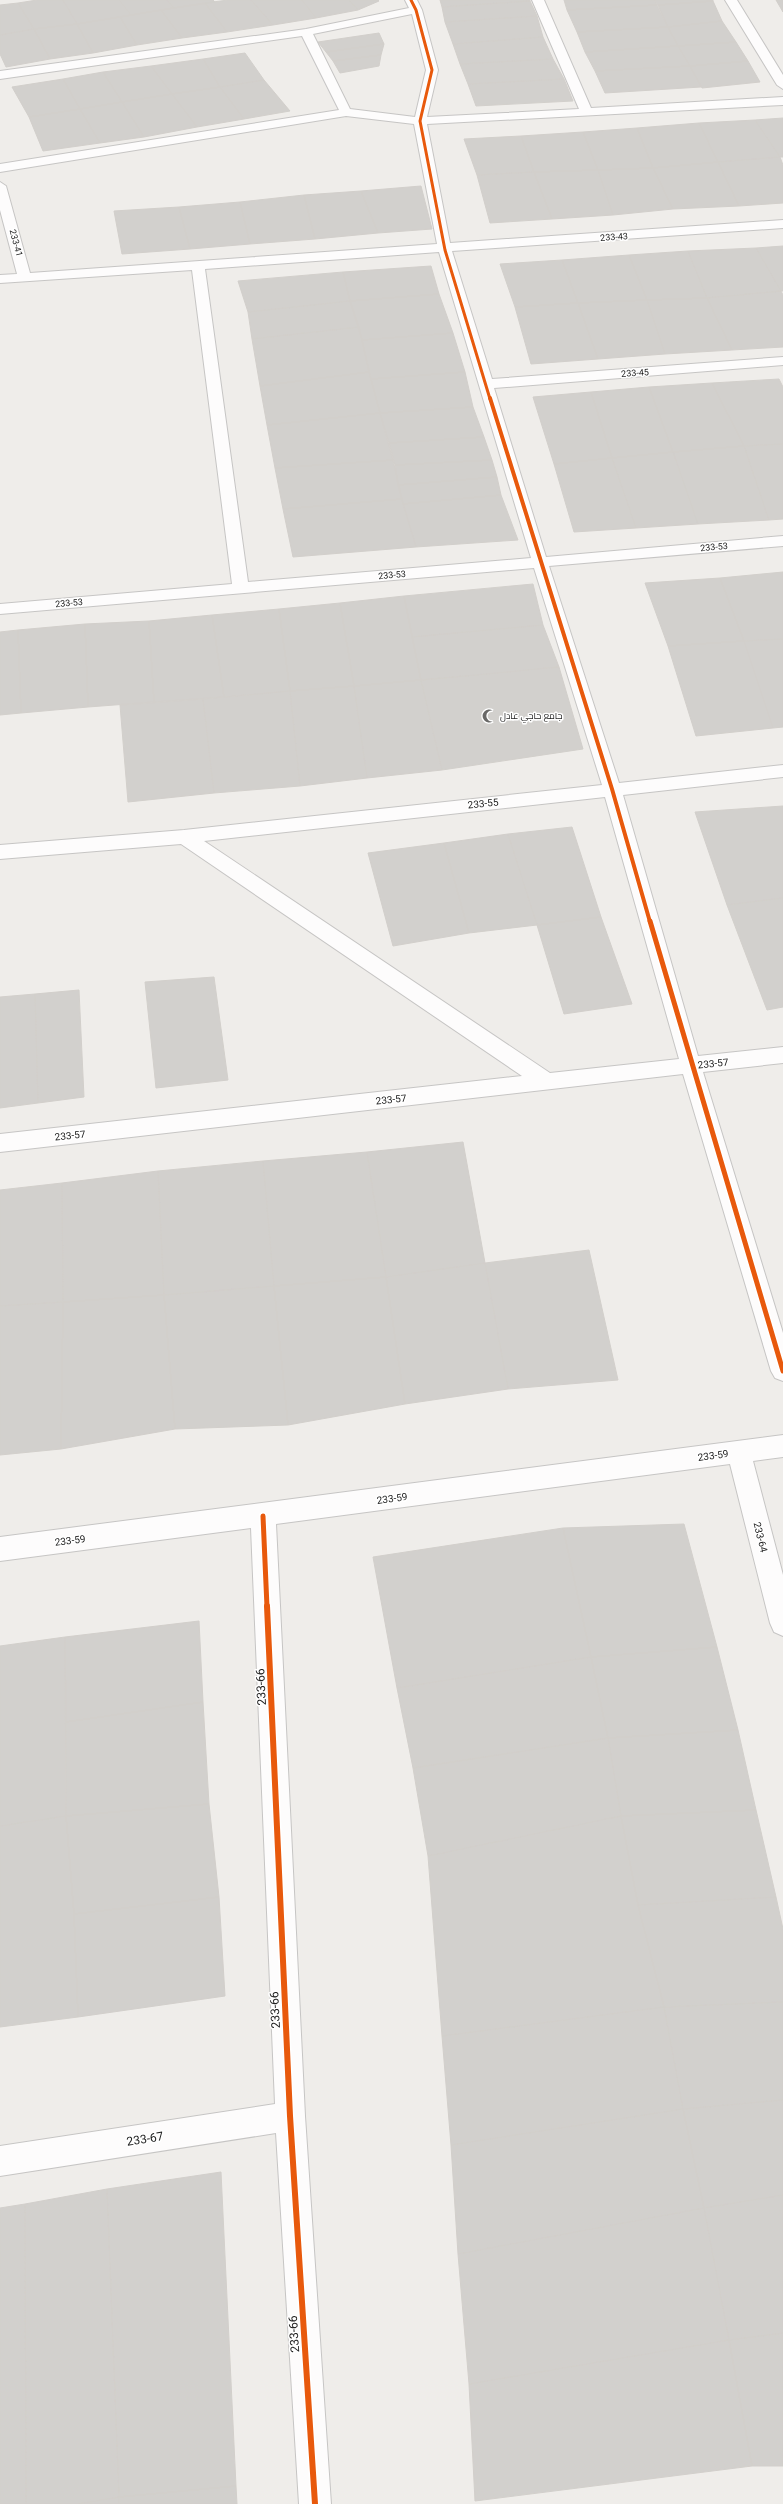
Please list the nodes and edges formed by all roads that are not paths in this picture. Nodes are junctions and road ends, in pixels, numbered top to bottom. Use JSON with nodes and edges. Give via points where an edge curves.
{"nodes":[{"id":1,"x":538,"y":0,"type":"edge"},
{"id":2,"x":731,"y":0,"type":"edge"},
{"id":3,"x":414,"y":5,"type":"edge"},
{"id":4,"x":306,"y":32,"type":"junction"},
{"id":5,"x":0,"y":75,"type":"edge"},
{"id":6,"x":783,"y":86,"type":"edge"},
{"id":7,"x":783,"y":101,"type":"edge"},
{"id":8,"x":346,"y":112,"type":"junction"},
{"id":9,"x":587,"y":113,"type":"junction"},
{"id":10,"x":420,"y":121,"type":"junction"},
{"id":11,"x":0,"y":168,"type":"edge"},
{"id":12,"x":0,"y":186,"type":"edge"},
{"id":13,"x":783,"y":224,"type":"edge"},
{"id":14,"x":445,"y":250,"type":"junction"},
{"id":15,"x":198,"y":266,"type":"junction"},
{"id":16,"x":25,"y":278,"type":"junction"},
{"id":17,"x":0,"y":279,"type":"edge"},
{"id":18,"x":783,"y":361,"type":"edge"},
{"id":19,"x":486,"y":384,"type":"junction"},
{"id":20,"x":783,"y":541,"type":"edge"},
{"id":21,"x":540,"y":562,"type":"junction"},
{"id":22,"x":241,"y":588,"type":"junction"},
{"id":23,"x":0,"y":609,"type":"edge"},
{"id":24,"x":783,"y":771,"type":"edge"},
{"id":25,"x":612,"y":788,"type":"junction"},
{"id":26,"x":184,"y":837,"type":"junction"},
{"id":27,"x":0,"y":852,"type":"edge"},
{"id":28,"x":783,"y":1055,"type":"edge"},
{"id":29,"x":691,"y":1066,"type":"junction"},
{"id":30,"x":546,"y":1082,"type":"junction"},
{"id":31,"x":0,"y":1143,"type":"edge"},
{"id":32,"x":783,"y":1371,"type":"edge"},
{"id":33,"x":783,"y":1446,"type":"edge"},
{"id":34,"x":739,"y":1451,"type":"junction"},
{"id":35,"x":263,"y":1516,"type":"junction"},
{"id":36,"x":0,"y":1549,"type":"edge"},
{"id":37,"x":783,"y":1623,"type":"edge"},
{"id":38,"x":290,"y":2116,"type":"junction"},
{"id":39,"x":0,"y":2161,"type":"edge"},
{"id":40,"x":315,"y":2504,"type":"edge"}],
"edges":[{"from":1,"to":9,"type":"street"},
{"from":2,"to":6,"type":"street"},
{"from":3,"to":4,"type":"street"},
{"from":3,"to":10,"type":"street","via":[[432,70]]},
{"from":4,"to":5,"type":"street"},
{"from":4,"to":8,"type":"street"},
{"from":7,"to":9,"type":"street"},
{"from":8,"to":10,"type":"street"},
{"from":8,"to":11,"type":"street"},
{"from":9,"to":10,"type":"street"},
{"from":10,"to":14,"type":"street"},
{"from":12,"to":16,"type":"street","name":"233-41"},
{"from":13,"to":14,"type":"street","name":"233-43"},
{"from":14,"to":15,"type":"street","name":"233-43"},
{"from":14,"to":19,"type":"street"},
{"from":15,"to":16,"type":"street","name":"233-43"},
{"from":15,"to":22,"type":"street"},
{"from":16,"to":17,"type":"street","name":"233-43"},
{"from":18,"to":19,"type":"street","name":"233-45"},
{"from":19,"to":21,"type":"street"},
{"from":20,"to":21,"type":"street","name":"233-53"},
{"from":21,"to":22,"type":"street","name":"233-53"},
{"from":21,"to":25,"type":"street"},
{"from":22,"to":23,"type":"street","name":"233-53"},
{"from":24,"to":25,"type":"street","name":"233-55"},
{"from":25,"to":26,"type":"street","name":"233-55"},
{"from":25,"to":29,"type":"street"},
{"from":26,"to":27,"type":"street","name":"233-55"},
{"from":26,"to":30,"type":"street"},
{"from":28,"to":29,"type":"street","name":"233-57"},
{"from":29,"to":30,"type":"street","name":"233-57"},
{"from":29,"to":32,"type":"street"},
{"from":30,"to":31,"type":"street","name":"233-57"},
{"from":33,"to":34,"type":"street","name":"233-59"},
{"from":34,"to":35,"type":"street","name":"233-59"},
{"from":34,"to":37,"type":"street","name":"233-64"},
{"from":35,"to":36,"type":"street","name":"233-59"},
{"from":35,"to":38,"type":"street","name":"233-66"},
{"from":38,"to":39,"type":"street","name":"233-67"},
{"from":38,"to":40,"type":"street","name":"233-66"}]}
